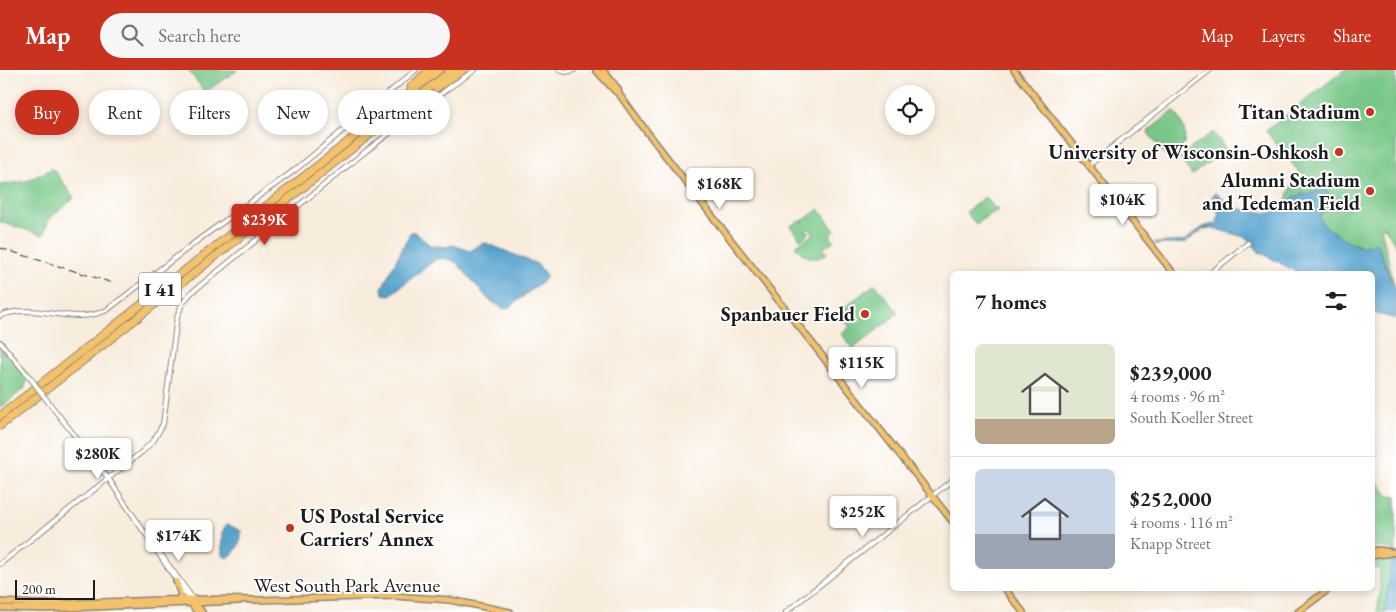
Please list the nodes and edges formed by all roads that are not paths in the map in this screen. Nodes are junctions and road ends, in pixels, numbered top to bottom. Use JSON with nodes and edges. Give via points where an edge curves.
{"nodes":[{"id":1,"x":416,"y":70,"type":"edge"},
{"id":2,"x":429,"y":70,"type":"edge"},
{"id":3,"x":439,"y":70,"type":"edge"},
{"id":4,"x":452,"y":70,"type":"edge"},
{"id":5,"x":463,"y":70,"type":"edge"},
{"id":6,"x":475,"y":70,"type":"edge"},
{"id":7,"x":559,"y":70,"type":"edge"},
{"id":8,"x":574,"y":70,"type":"edge"},
{"id":9,"x":596,"y":70,"type":"edge"},
{"id":10,"x":603,"y":70,"type":"edge"},
{"id":11,"x":1014,"y":70,"type":"edge"},
{"id":12,"x":1210,"y":70,"type":"edge"},
{"id":13,"x":406,"y":90,"type":"edge"},
{"id":14,"x":413,"y":90,"type":"edge"},
{"id":15,"x":427,"y":90,"type":"edge"},
{"id":16,"x":433,"y":90,"type":"edge"},
{"id":17,"x":619,"y":94,"type":"junction"},
{"id":18,"x":356,"y":135,"type":"edge"},
{"id":19,"x":370,"y":135,"type":"edge"},
{"id":20,"x":1088,"y":166,"type":"junction"},
{"id":21,"x":1248,"y":243,"type":"dead end"},
{"id":22,"x":1172,"y":271,"type":"edge"},
{"id":23,"x":1214,"y":271,"type":"edge"},
{"id":24,"x":0,"y":316,"type":"edge"},
{"id":25,"x":0,"y":342,"type":"edge"},
{"id":26,"x":0,"y":416,"type":"edge"},
{"id":27,"x":0,"y":426,"type":"edge"},
{"id":28,"x":108,"y":478,"type":"junction"},
{"id":29,"x":950,"y":482,"type":"edge"},
{"id":30,"x":933,"y":496,"type":"junction"},
{"id":31,"x":950,"y":518,"type":"edge"},
{"id":32,"x":148,"y":538,"type":"junction"},
{"id":33,"x":1375,"y":551,"type":"edge"},
{"id":34,"x":1394,"y":553,"type":"edge"},
{"id":35,"x":1375,"y":556,"type":"edge"},
{"id":36,"x":0,"y":564,"type":"edge"},
{"id":37,"x":176,"y":581,"type":"junction"},
{"id":38,"x":1007,"y":591,"type":"edge"},
{"id":39,"x":1325,"y":591,"type":"edge"},
{"id":40,"x":178,"y":600,"type":"junction"},
{"id":41,"x":243,"y":600,"type":"junction"},
{"id":42,"x":192,"y":601,"type":"junction"},
{"id":43,"x":0,"y":602,"type":"edge"},
{"id":44,"x":142,"y":603,"type":"junction"},
{"id":45,"x":210,"y":603,"type":"junction"},
{"id":46,"x":0,"y":608,"type":"edge"},
{"id":47,"x":197,"y":612,"type":"edge"},
{"id":48,"x":203,"y":612,"type":"edge"},
{"id":49,"x":510,"y":612,"type":"edge"},
{"id":50,"x":786,"y":612,"type":"edge"},
{"id":51,"x":1023,"y":612,"type":"edge"},
{"id":52,"x":1298,"y":612,"type":"edge"}],
"edges":[{"from":1,"to":24,"type":"street","via":[[295,170],[107,310],[79,317],[32,310]]},
{"from":2,"to":13,"type":"highway"},
{"from":3,"to":14,"type":"highway","number":"I 41"},
{"from":4,"to":15,"type":"highway","number":"I 41"},
{"from":5,"to":16,"type":"highway"},
{"from":6,"to":28,"type":"street","via":[[366,151],[188,296],[177,318],[161,428],[148,447]]},
{"from":7,"to":8,"type":"street"},
{"from":9,"to":17,"type":"main road"},
{"from":10,"to":17,"type":"main road"},
{"from":11,"to":20,"type":"main road"},
{"from":12,"to":20,"type":"street"},
{"from":17,"to":30,"type":"main road"},
{"from":18,"to":26,"type":"highway","number":"I 41"},
{"from":19,"to":27,"type":"highway","number":"I 41"},
{"from":20,"to":22,"type":"main road"},
{"from":21,"to":23,"type":"street"},
{"from":25,"to":28,"type":"street","bridge":true},
{"from":28,"to":32,"type":"street"},
{"from":28,"to":36,"type":"street"},
{"from":29,"to":30,"type":"street"},
{"from":30,"to":31,"type":"main road"},
{"from":30,"to":50,"type":"street"},
{"from":32,"to":37,"type":"street"},
{"from":32,"to":42,"type":"street"},
{"from":33,"to":34,"type":"main road"},
{"from":34,"to":35,"type":"main road"},
{"from":37,"to":40,"type":"main road","via":[[181,595]]},
{"from":37,"to":42,"type":"street"},
{"from":38,"to":51,"type":"main road"},
{"from":39,"to":52,"type":"main road"},
{"from":40,"to":42,"type":"main road","name":"West South Park Avenue"},
{"from":40,"to":44,"type":"main road","name":"West South Park Avenue"},
{"from":41,"to":42,"type":"main road","name":"West South Park Avenue"},
{"from":41,"to":45,"type":"main road","name":"West South Park Avenue"},
{"from":41,"to":49,"type":"main road","name":"West South Park Avenue","via":[[422,597]]},
{"from":42,"to":44,"type":"main road","name":"West South Park Avenue"},
{"from":42,"to":45,"type":"main road","name":"West South Park Avenue"},
{"from":42,"to":47,"type":"main road"},
{"from":42,"to":48,"type":"main road"},
{"from":43,"to":44,"type":"main road"},
{"from":44,"to":46,"type":"main road","via":[[45,610]]},
{"from":45,"to":48,"type":"main road","via":[[204,606]]}]}
